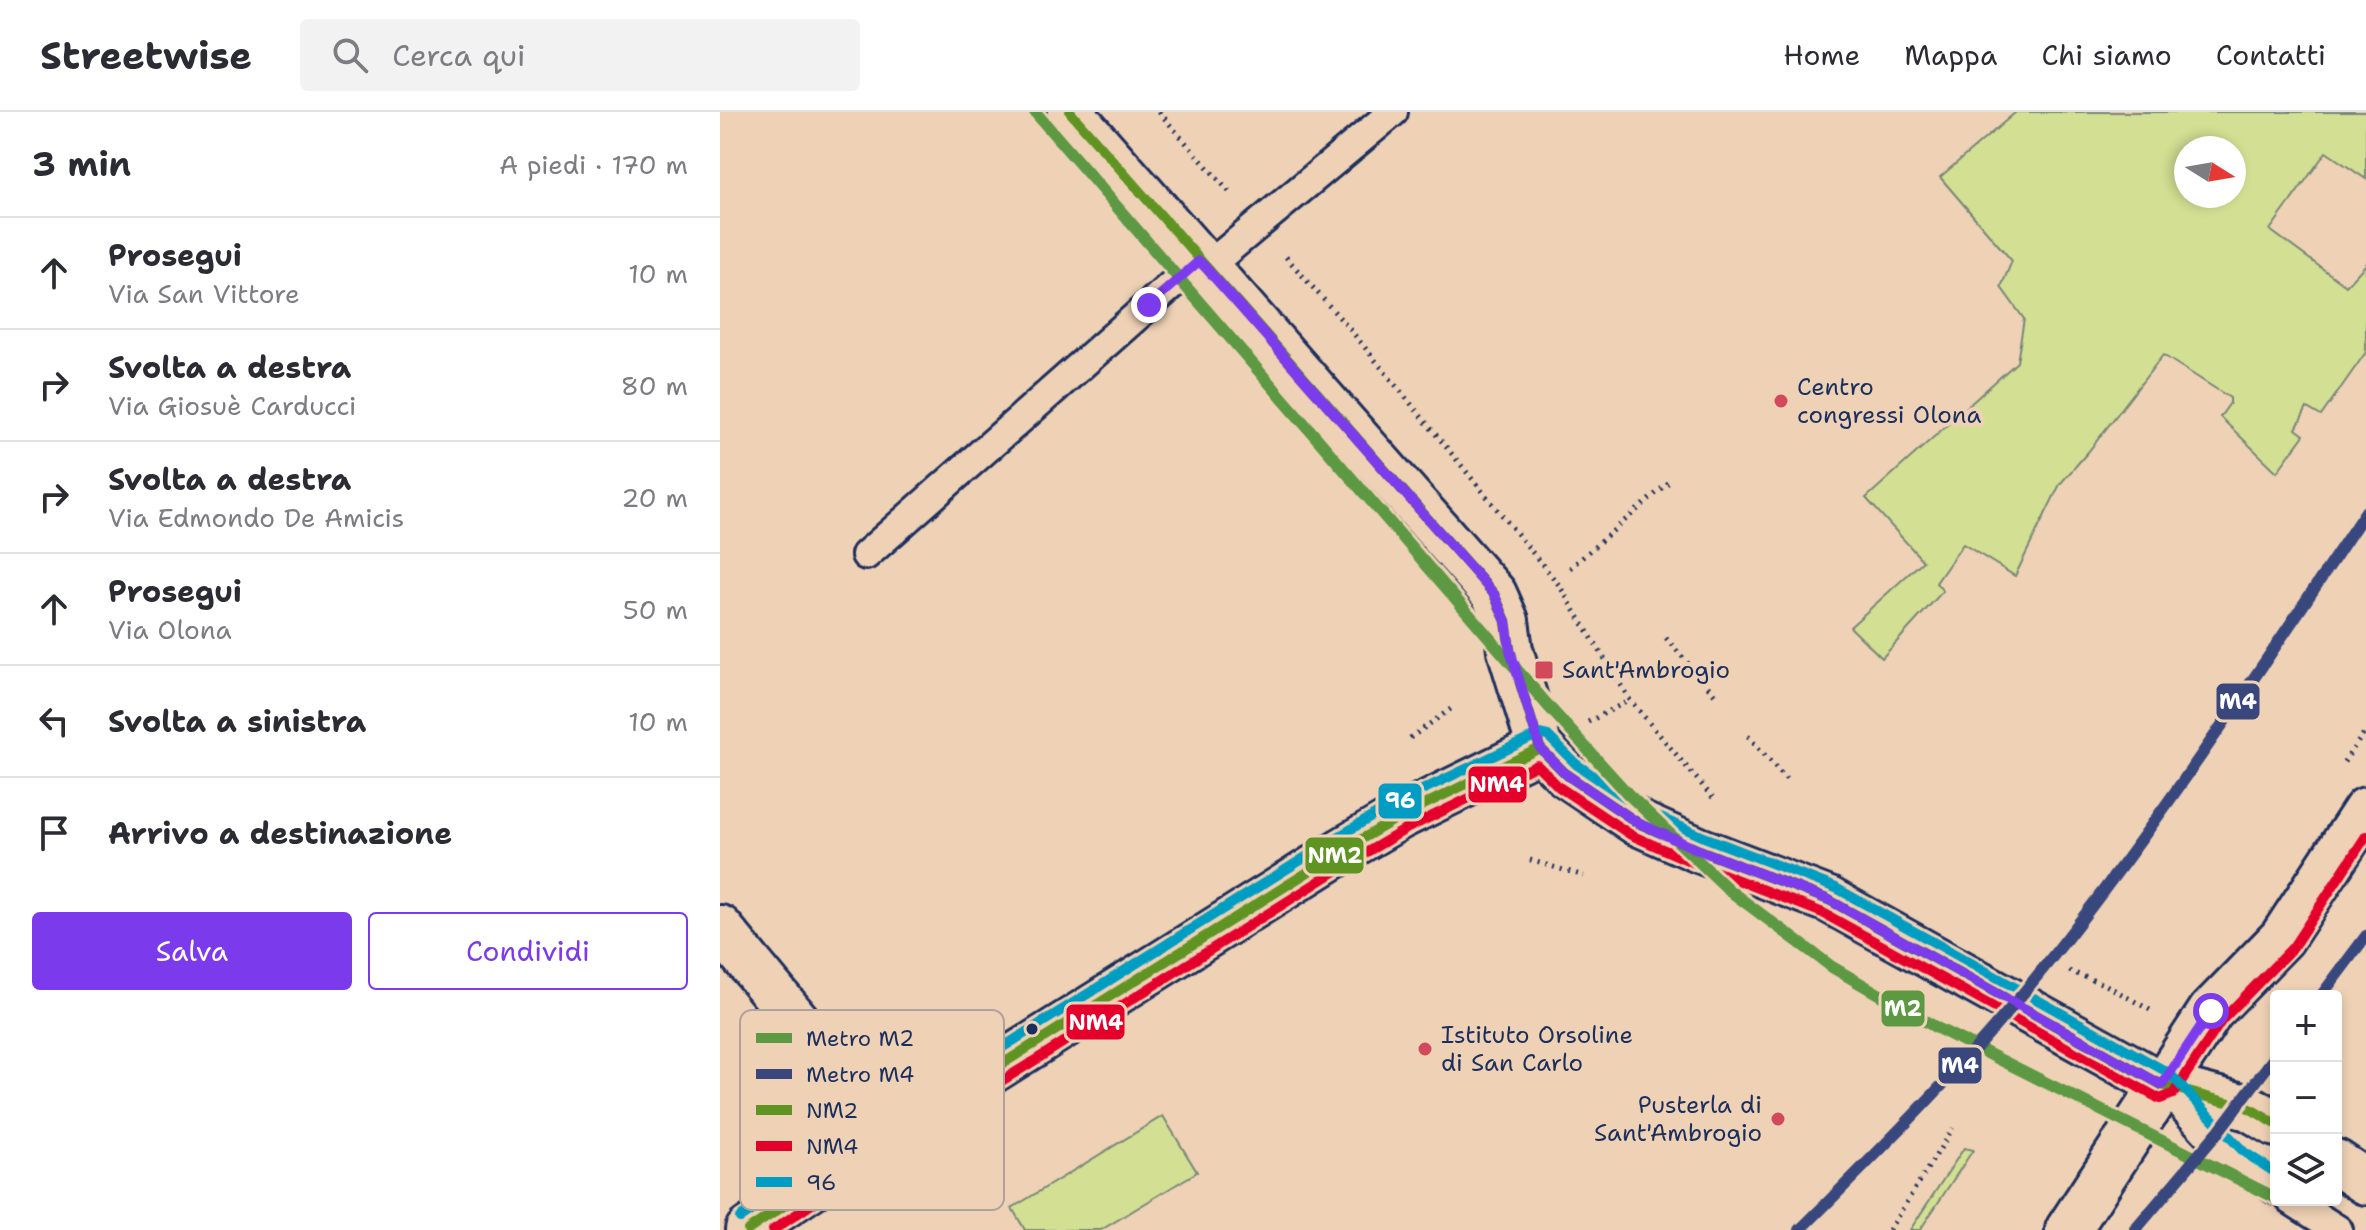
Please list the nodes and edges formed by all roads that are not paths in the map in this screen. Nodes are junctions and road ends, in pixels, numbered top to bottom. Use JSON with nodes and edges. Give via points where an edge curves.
{"nodes":[{"id":1,"x":1070,"y":112,"type":"edge"},
{"id":2,"x":1393,"y":112,"type":"edge"},
{"id":3,"x":1202,"y":265,"type":"junction"},
{"id":4,"x":866,"y":555,"type":"dead end"},
{"id":5,"x":1540,"y":748,"type":"junction"},
{"id":6,"x":2366,"y":810,"type":"edge"},
{"id":7,"x":720,"y":928,"type":"edge"},
{"id":8,"x":740,"y":972,"type":"edge"},
{"id":9,"x":775,"y":1010,"type":"edge"},
{"id":10,"x":1004,"y":1063,"type":"edge"},
{"id":11,"x":2162,"y":1085,"type":"junction"},
{"id":12,"x":2270,"y":1120,"type":"edge"},
{"id":13,"x":2342,"y":1166,"type":"edge"},
{"id":14,"x":2366,"y":1182,"type":"edge"},
{"id":15,"x":2270,"y":1186,"type":"edge"},
{"id":16,"x":2300,"y":1206,"type":"edge"},
{"id":17,"x":778,"y":1210,"type":"edge"},
{"id":18,"x":748,"y":1230,"type":"edge"},
{"id":19,"x":2068,"y":1230,"type":"edge"},
{"id":20,"x":2338,"y":1230,"type":"edge"}],
"edges":[{"from":1,"to":3,"type":"street"},
{"from":2,"to":3,"type":"lane"},
{"from":3,"to":4,"type":"lane"},
{"from":3,"to":5,"type":"street","via":[[1494,594]]},
{"from":5,"to":10,"type":"street","via":[[1355,843]]},
{"from":5,"to":11,"type":"street","via":[[1567,775],[1638,823],[1829,900]]},
{"from":6,"to":11,"type":"street","via":[[2282,938],[2211,1011]]},
{"from":7,"to":8,"type":"street"},
{"from":8,"to":9,"type":"street"},
{"from":11,"to":12,"type":"street","via":[[2249,1108]]},
{"from":11,"to":15,"type":"lane","via":[[2235,1163]]},
{"from":11,"to":19,"type":"street"},
{"from":13,"to":14,"type":"street"},
{"from":16,"to":20,"type":"lane"},
{"from":17,"to":18,"type":"street"}]}
